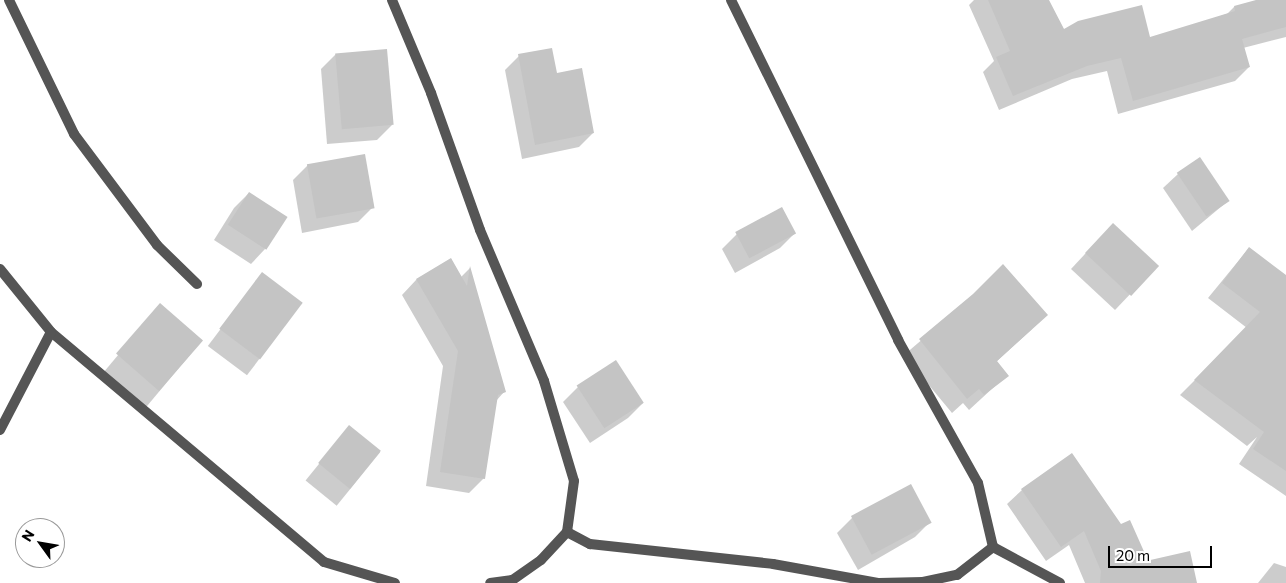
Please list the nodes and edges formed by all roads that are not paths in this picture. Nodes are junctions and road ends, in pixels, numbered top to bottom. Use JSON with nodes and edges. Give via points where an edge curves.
{"nodes":[{"id":1,"x":8,"y":0,"type":"edge"},
{"id":2,"x":392,"y":0,"type":"edge"},
{"id":3,"x":731,"y":0,"type":"edge"},
{"id":4,"x":0,"y":269,"type":"edge"},
{"id":5,"x":197,"y":284,"type":"dead end"},
{"id":6,"x":51,"y":332,"type":"junction"},
{"id":7,"x":0,"y":430,"type":"edge"},
{"id":8,"x":567,"y":532,"type":"junction"},
{"id":9,"x":993,"y":546,"type":"junction"},
{"id":10,"x":395,"y":583,"type":"edge"},
{"id":11,"x":490,"y":583,"type":"edge"},
{"id":12,"x":1060,"y":583,"type":"edge"}],
"edges":[{"from":1,"to":5,"type":"street","via":[[74,134],[158,245]]},
{"from":2,"to":8,"type":"street","via":[[431,94],[480,230],[544,381],[574,481]]},
{"from":3,"to":9,"type":"street","via":[[898,340],[978,483]]},
{"from":4,"to":6,"type":"street"},
{"from":6,"to":7,"type":"street"},
{"from":6,"to":10,"type":"street","via":[[324,562]]},
{"from":8,"to":9,"type":"street","via":[[590,544],[772,564],[879,583],[923,582],[957,575]]},
{"from":8,"to":11,"type":"street","via":[[540,560],[512,580]]},
{"from":9,"to":12,"type":"street"}]}
